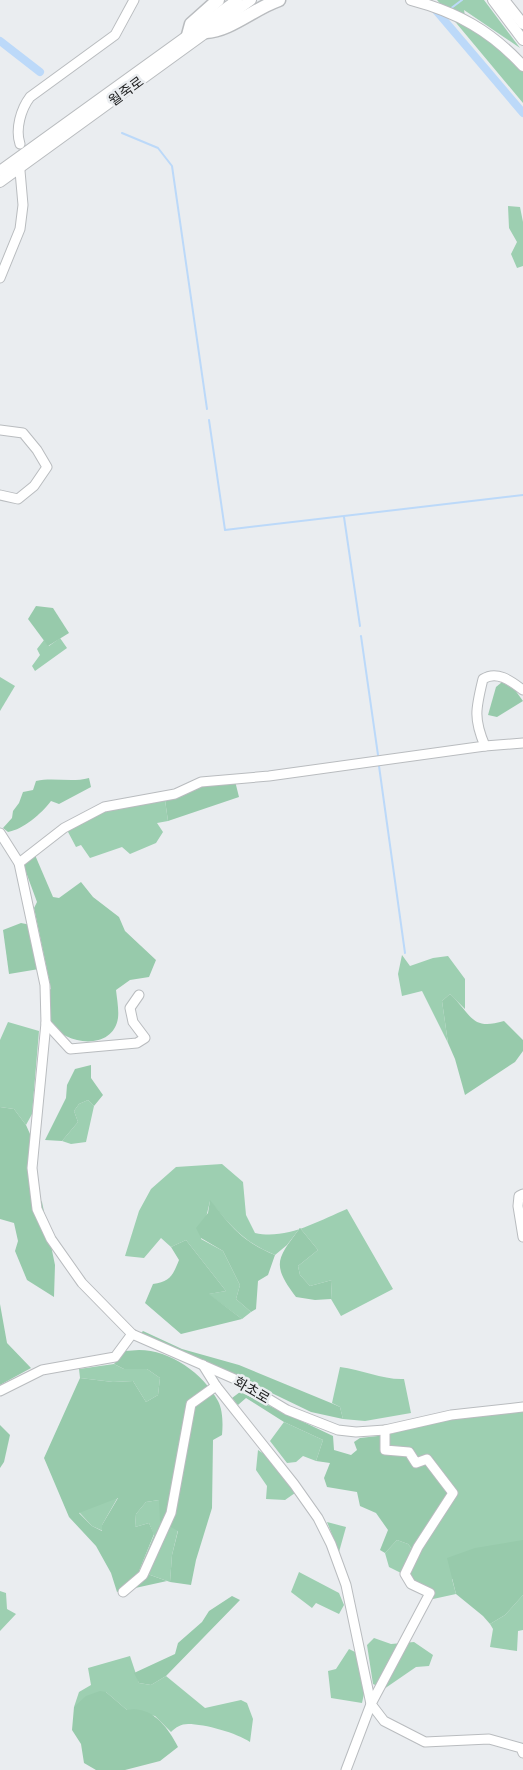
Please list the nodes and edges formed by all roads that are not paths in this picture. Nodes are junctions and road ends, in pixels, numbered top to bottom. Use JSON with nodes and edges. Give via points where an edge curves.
{"nodes":[{"id":1,"x":134,"y":0,"type":"edge"},
{"id":2,"x":218,"y":0,"type":"edge"},
{"id":3,"x":237,"y":0,"type":"edge"},
{"id":4,"x":251,"y":0,"type":"edge"},
{"id":5,"x":279,"y":0,"type":"edge"},
{"id":6,"x":411,"y":0,"type":"edge"},
{"id":7,"x":493,"y":0,"type":"edge"},
{"id":8,"x":504,"y":0,"type":"edge"},
{"id":9,"x":523,"y":24,"type":"edge"},
{"id":10,"x":206,"y":32,"type":"junction"},
{"id":11,"x":188,"y":35,"type":"junction"},
{"id":12,"x":523,"y":40,"type":"edge"},
{"id":13,"x":523,"y":66,"type":"edge"},
{"id":14,"x":20,"y":144,"type":"dead end"},
{"id":15,"x":20,"y":170,"type":"dead end"},
{"id":16,"x":0,"y":171,"type":"edge"},
{"id":17,"x":0,"y":182,"type":"edge"},
{"id":18,"x":0,"y":278,"type":"edge"},
{"id":19,"x":0,"y":430,"type":"edge"},
{"id":20,"x":0,"y":495,"type":"edge"},
{"id":21,"x":523,"y":690,"type":"edge"},
{"id":22,"x":523,"y":743,"type":"edge"},
{"id":23,"x":485,"y":746,"type":"junction"},
{"id":24,"x":0,"y":833,"type":"edge"},
{"id":25,"x":20,"y":863,"type":"junction"},
{"id":26,"x":139,"y":995,"type":"dead end"},
{"id":27,"x":46,"y":1023,"type":"junction"},
{"id":28,"x":523,"y":1194,"type":"edge"},
{"id":29,"x":523,"y":1237,"type":"edge"},
{"id":30,"x":132,"y":1334,"type":"junction"},
{"id":31,"x":203,"y":1365,"type":"junction"},
{"id":32,"x":216,"y":1386,"type":"junction"},
{"id":33,"x":0,"y":1391,"type":"edge"},
{"id":34,"x":523,"y":1407,"type":"edge"},
{"id":35,"x":384,"y":1430,"type":"junction"},
{"id":36,"x":123,"y":1592,"type":"dead end"},
{"id":37,"x":371,"y":1704,"type":"junction"},
{"id":38,"x":522,"y":1747,"type":"edge"},
{"id":39,"x":346,"y":1770,"type":"edge"}],
"edges":[{"from":1,"to":14,"type":"street","via":[[115,35],[30,97],[23,106],[17,136]]},
{"from":2,"to":11,"type":"highway","via":[[191,24]]},
{"from":3,"to":11,"type":"main road","name":"월죽로"},
{"from":4,"to":10,"type":"main road","name":"월죽로"},
{"from":5,"to":10,"type":"highway","via":[[218,31]]},
{"from":6,"to":13,"type":"main road","via":[[446,10],[474,25],[502,44]]},
{"from":7,"to":12,"type":"main road"},
{"from":8,"to":9,"type":"main road"},
{"from":10,"to":17,"type":"main road","name":"월죽로"},
{"from":11,"to":16,"type":"main road","name":"월죽로"},
{"from":15,"to":18,"type":"street","via":[[23,205],[20,229]]},
{"from":19,"to":20,"type":"street","via":[[23,433],[38,450],[46,467],[34,486],[18,499]]},
{"from":21,"to":23,"type":"street","via":[[501,676],[483,679],[475,718]]},
{"from":22,"to":23,"type":"street"},
{"from":23,"to":25,"type":"street","via":[[269,776],[201,782],[175,794],[104,807],[64,828]]},
{"from":24,"to":25,"type":"street"},
{"from":25,"to":27,"type":"street","via":[[42,963]]},
{"from":26,"to":27,"type":"street","via":[[130,1008],[133,1022],[145,1038],[137,1043],[70,1048]]},
{"from":27,"to":30,"type":"street","via":[[32,1168],[37,1209],[68,1265]]},
{"from":28,"to":29,"type":"street","via":[[519,1196],[518,1206]]},
{"from":30,"to":31,"type":"street","name":"화초로"},
{"from":30,"to":33,"type":"street","via":[[115,1357],[42,1370]]},
{"from":31,"to":32,"type":"street"},
{"from":31,"to":35,"type":"street","name":"화초로","via":[[323,1425],[356,1432]]},
{"from":32,"to":36,"type":"street","via":[[191,1404],[171,1513],[143,1575]]},
{"from":32,"to":37,"type":"street","via":[[294,1484],[318,1518],[331,1544],[346,1585]]},
{"from":34,"to":35,"type":"street","name":"화초로","via":[[452,1416]]},
{"from":35,"to":37,"type":"street","via":[[385,1450],[409,1452],[416,1463],[427,1459],[453,1493],[418,1547],[405,1574],[411,1584],[430,1593]]},
{"from":37,"to":38,"type":"street","via":[[384,1721],[425,1742],[489,1739]]},
{"from":37,"to":39,"type":"street"}]}
